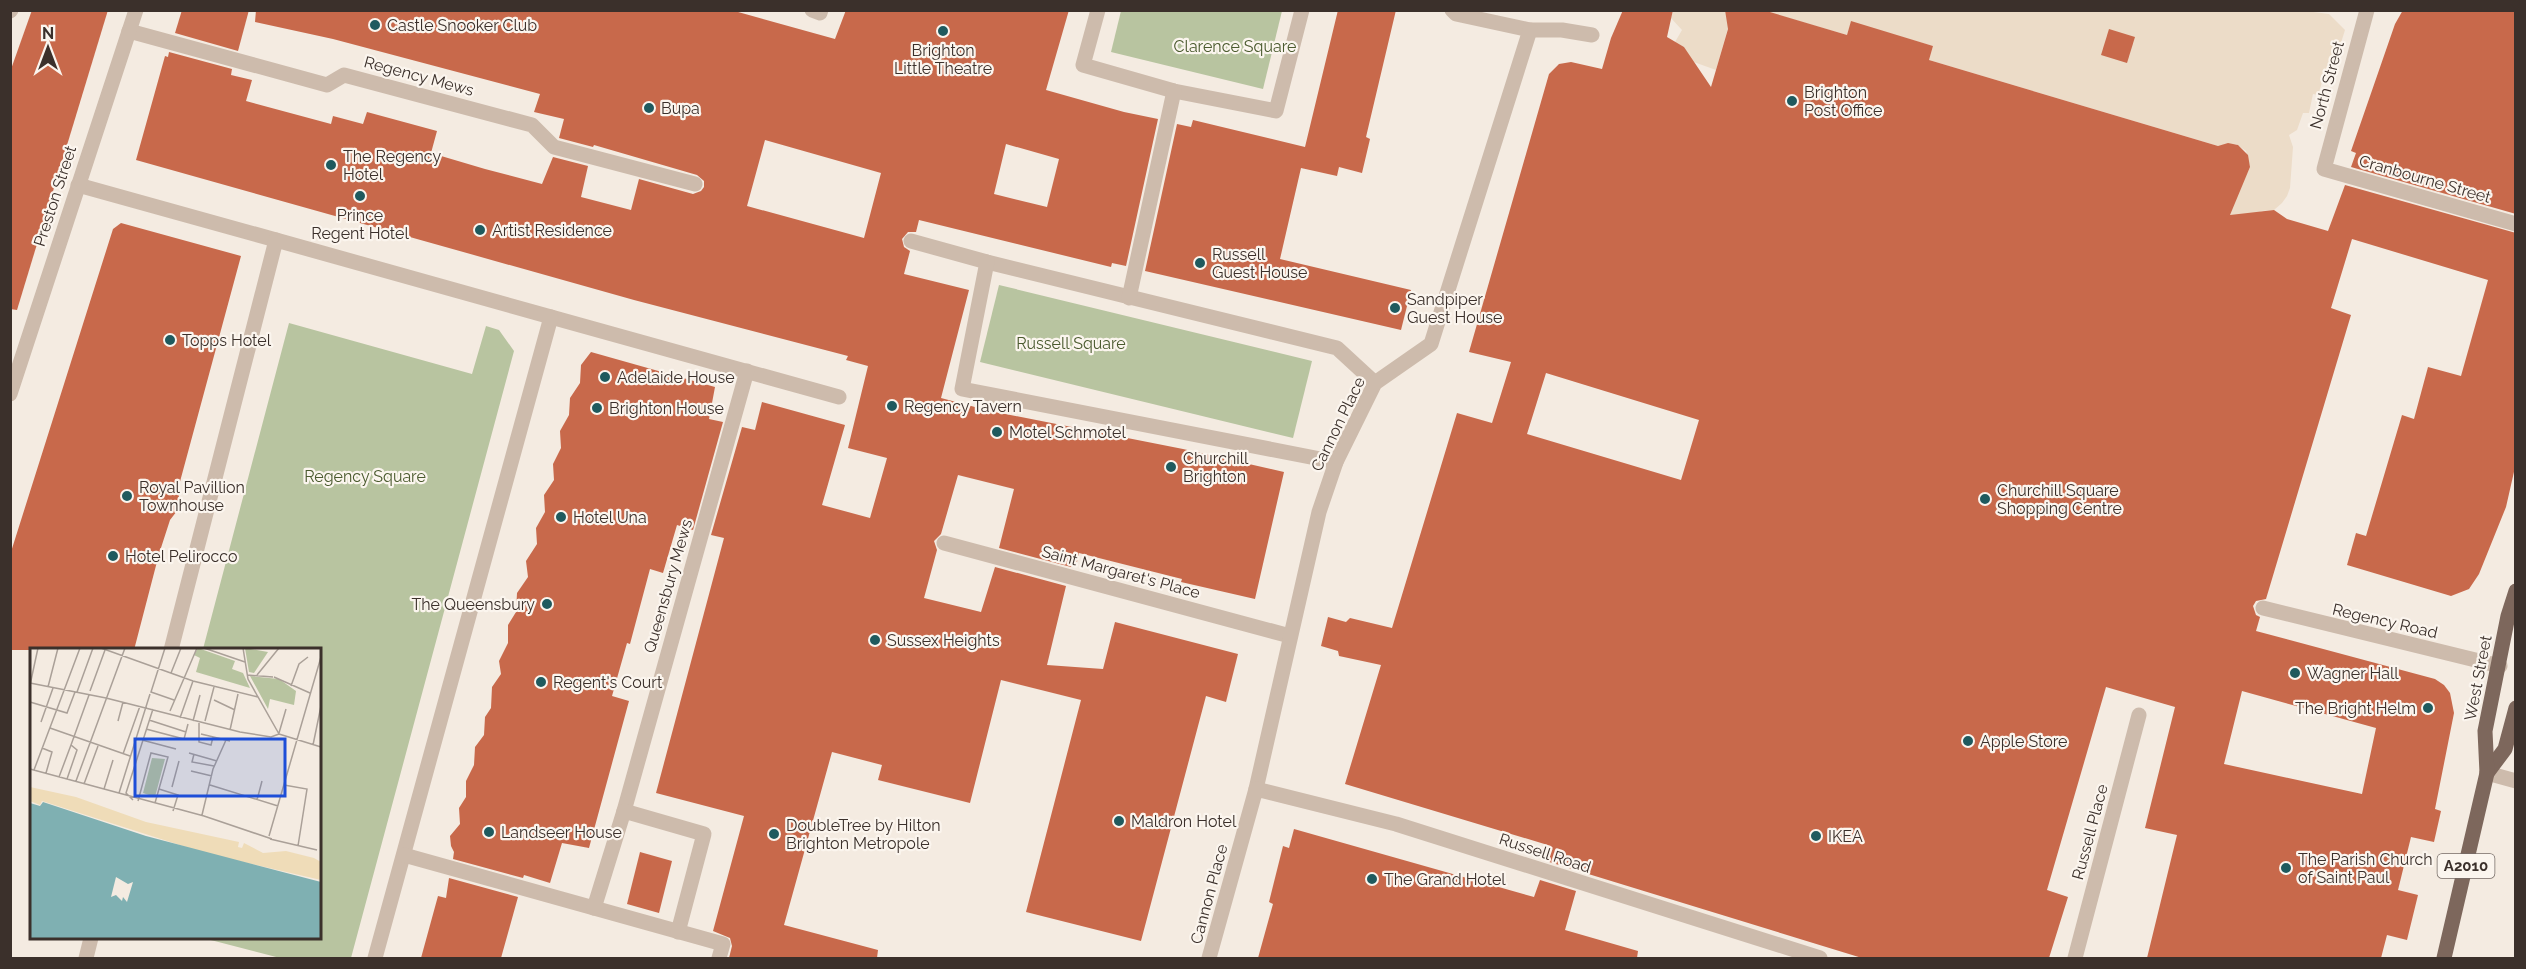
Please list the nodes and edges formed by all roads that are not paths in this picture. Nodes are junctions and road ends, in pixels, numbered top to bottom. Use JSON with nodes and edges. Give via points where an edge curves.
{"nodes":[{"id":1,"x":136,"y":10,"type":"edge"},
{"id":2,"x":812,"y":10,"type":"edge"},
{"id":3,"x":821,"y":10,"type":"edge"},
{"id":4,"x":1098,"y":10,"type":"edge"},
{"id":5,"x":1302,"y":10,"type":"edge"},
{"id":6,"x":2367,"y":10,"type":"edge"},
{"id":7,"x":1454,"y":12,"type":"edge"},
{"id":8,"x":1530,"y":30,"type":"junction"},
{"id":9,"x":129,"y":31,"type":"junction"},
{"id":10,"x":1592,"y":35,"type":"dead end"},
{"id":11,"x":1174,"y":90,"type":"junction"},
{"id":12,"x":2324,"y":169,"type":"joint"},
{"id":13,"x":695,"y":184,"type":"dead end"},
{"id":14,"x":78,"y":185,"type":"junction"},
{"id":15,"x":2516,"y":224,"type":"edge"},
{"id":16,"x":276,"y":240,"type":"junction"},
{"id":17,"x":911,"y":241,"type":"dead end"},
{"id":18,"x":987,"y":262,"type":"junction"},
{"id":19,"x":1129,"y":298,"type":"junction"},
{"id":20,"x":551,"y":317,"type":"junction"},
{"id":21,"x":747,"y":371,"type":"junction"},
{"id":22,"x":1375,"y":383,"type":"junction"},
{"id":23,"x":10,"y":394,"type":"edge"},
{"id":24,"x":840,"y":397,"type":"dead end"},
{"id":25,"x":1336,"y":462,"type":"junction"},
{"id":26,"x":944,"y":543,"type":"dead end"},
{"id":27,"x":2516,"y":591,"type":"edge"},
{"id":28,"x":2263,"y":608,"type":"dead end"},
{"id":29,"x":1290,"y":636,"type":"junction"},
{"id":30,"x":172,"y":648,"type":"edge"},
{"id":31,"x":2500,"y":666,"type":"junction"},
{"id":32,"x":2516,"y":708,"type":"edge"},
{"id":33,"x":2139,"y":715,"type":"dead end"},
{"id":34,"x":2487,"y":773,"type":"junction"},
{"id":35,"x":2516,"y":781,"type":"edge"},
{"id":36,"x":1256,"y":789,"type":"junction"},
{"id":37,"x":624,"y":811,"type":"junction"},
{"id":38,"x":404,"y":855,"type":"junction"},
{"id":39,"x":594,"y":908,"type":"junction"},
{"id":40,"x":678,"y":932,"type":"junction"},
{"id":41,"x":375,"y":958,"type":"edge"},
{"id":42,"x":719,"y":958,"type":"edge"},
{"id":43,"x":1209,"y":958,"type":"edge"},
{"id":44,"x":1820,"y":958,"type":"edge"},
{"id":45,"x":2075,"y":958,"type":"edge"},
{"id":46,"x":2445,"y":958,"type":"edge"}],
"edges":[{"from":1,"to":9,"type":"street","name":"Preston Street"},
{"from":2,"to":3,"type":"street"},
{"from":4,"to":11,"type":"street","via":[[1083,65]]},
{"from":5,"to":11,"type":"street","via":[[1276,111]]},
{"from":6,"to":12,"type":"street","name":"North Street"},
{"from":7,"to":8,"type":"street"},
{"from":8,"to":10,"type":"street"},
{"from":8,"to":22,"type":"street","name":"Cannon Place","via":[[1431,344]]},
{"from":9,"to":13,"type":"street","name":"Regency Mews","via":[[327,85],[344,75],[521,122],[532,125],[554,147]]},
{"from":9,"to":14,"type":"street","name":"Preston Street"},
{"from":11,"to":19,"type":"street"},
{"from":12,"to":15,"type":"street","name":"Cranbourne Street"},
{"from":14,"to":16,"type":"street"},
{"from":14,"to":23,"type":"street","name":"Preston Street"},
{"from":16,"to":20,"type":"street"},
{"from":16,"to":30,"type":"street"},
{"from":17,"to":18,"type":"street"},
{"from":18,"to":19,"type":"street"},
{"from":18,"to":25,"type":"street","via":[[962,389]]},
{"from":19,"to":22,"type":"street","via":[[1337,348]]},
{"from":20,"to":21,"type":"street"},
{"from":20,"to":38,"type":"street"},
{"from":21,"to":24,"type":"street"},
{"from":21,"to":37,"type":"street","name":"Queensbury Mews"},
{"from":22,"to":25,"type":"street","name":"Cannon Place"},
{"from":25,"to":29,"type":"street","name":"Cannon Place","via":[[1319,512]]},
{"from":26,"to":29,"type":"street","name":"Saint Margaret's Place"},
{"from":27,"to":31,"type":"main road","name":"West Street","number":"A2010"},
{"from":28,"to":31,"type":"street","name":"Regency Road"},
{"from":29,"to":36,"type":"street","name":"Cannon Place"},
{"from":31,"to":34,"type":"main road","name":"West Street","number":"A2010","via":[[2485,731]]},
{"from":32,"to":34,"type":"main road","name":"West Street","number":"A2010","via":[[2505,749]]},
{"from":33,"to":45,"type":"street","name":"Russell Place"},
{"from":34,"to":35,"type":"street"},
{"from":34,"to":46,"type":"main road","name":"West Street","number":"A2010"},
{"from":36,"to":43,"type":"street","name":"Cannon Place"},
{"from":36,"to":44,"type":"street","name":"Russell Road","via":[[1396,824]]},
{"from":37,"to":39,"type":"street","name":"Queensbury Mews"},
{"from":37,"to":40,"type":"street","via":[[704,834]]},
{"from":38,"to":39,"type":"street"},
{"from":38,"to":41,"type":"street"},
{"from":39,"to":40,"type":"street"},
{"from":40,"to":42,"type":"street","via":[[723,944]]}]}
